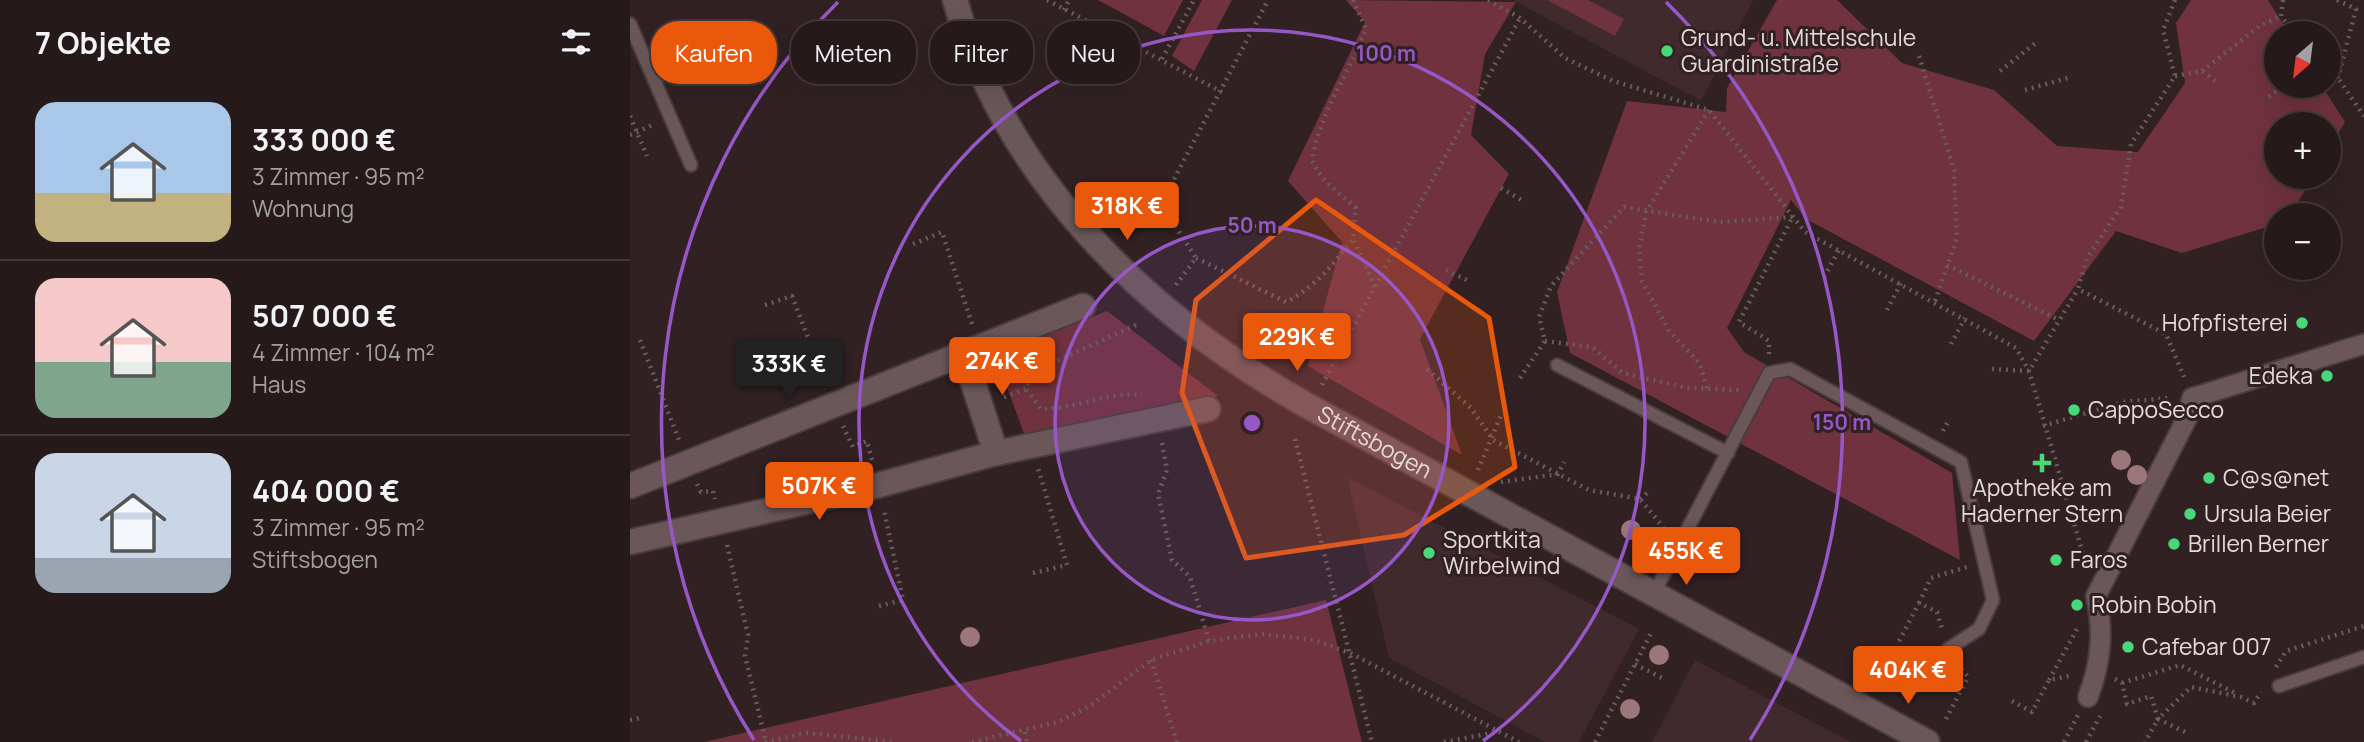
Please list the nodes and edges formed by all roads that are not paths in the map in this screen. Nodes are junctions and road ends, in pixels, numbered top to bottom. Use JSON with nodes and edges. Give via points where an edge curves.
{"nodes":[{"id":1,"x":955,"y":0,"type":"edge"},
{"id":2,"x":630,"y":24,"type":"edge"},
{"id":3,"x":691,"y":165,"type":"dead end"},
{"id":4,"x":1083,"y":306,"type":"dead end"},
{"id":5,"x":2364,"y":344,"type":"edge"},
{"id":6,"x":972,"y":351,"type":"junction"},
{"id":7,"x":1557,"y":365,"type":"dead end"},
{"id":8,"x":1208,"y":409,"type":"dead end"},
{"id":9,"x":996,"y":453,"type":"junction"},
{"id":10,"x":1728,"y":453,"type":"junction"},
{"id":11,"x":630,"y":486,"type":"edge"},
{"id":12,"x":630,"y":542,"type":"edge"},
{"id":13,"x":1653,"y":595,"type":"junction"},
{"id":14,"x":1948,"y":649,"type":"road end"},
{"id":15,"x":2364,"y":657,"type":"edge"},
{"id":16,"x":2273,"y":684,"type":"road end"},
{"id":17,"x":2088,"y":697,"type":"dead end"},
{"id":18,"x":1927,"y":742,"type":"edge"}],
"edges":[{"from":1,"to":13,"type":"street","name":"Stiftsbogen","via":[[973,58],[1025,155],[1074,221],[1194,332],[1273,386]]},
{"from":2,"to":3,"type":"lane"},
{"from":4,"to":6,"type":"street"},
{"from":5,"to":17,"type":"street","via":[[2192,398],[2187,418],[2096,596],[2102,623],[2098,670]]},
{"from":6,"to":9,"type":"street"},
{"from":6,"to":11,"type":"street"},
{"from":7,"to":10,"type":"lane"},
{"from":8,"to":9,"type":"street"},
{"from":9,"to":12,"type":"street"},
{"from":10,"to":13,"type":"lane"},
{"from":10,"to":14,"type":"lane","via":[[1769,373],[1790,369],[1961,462],[1993,600],[1979,629]]},
{"from":13,"to":18,"type":"street","name":"Stiftsbogen"},
{"from":15,"to":16,"type":"lane"}]}
